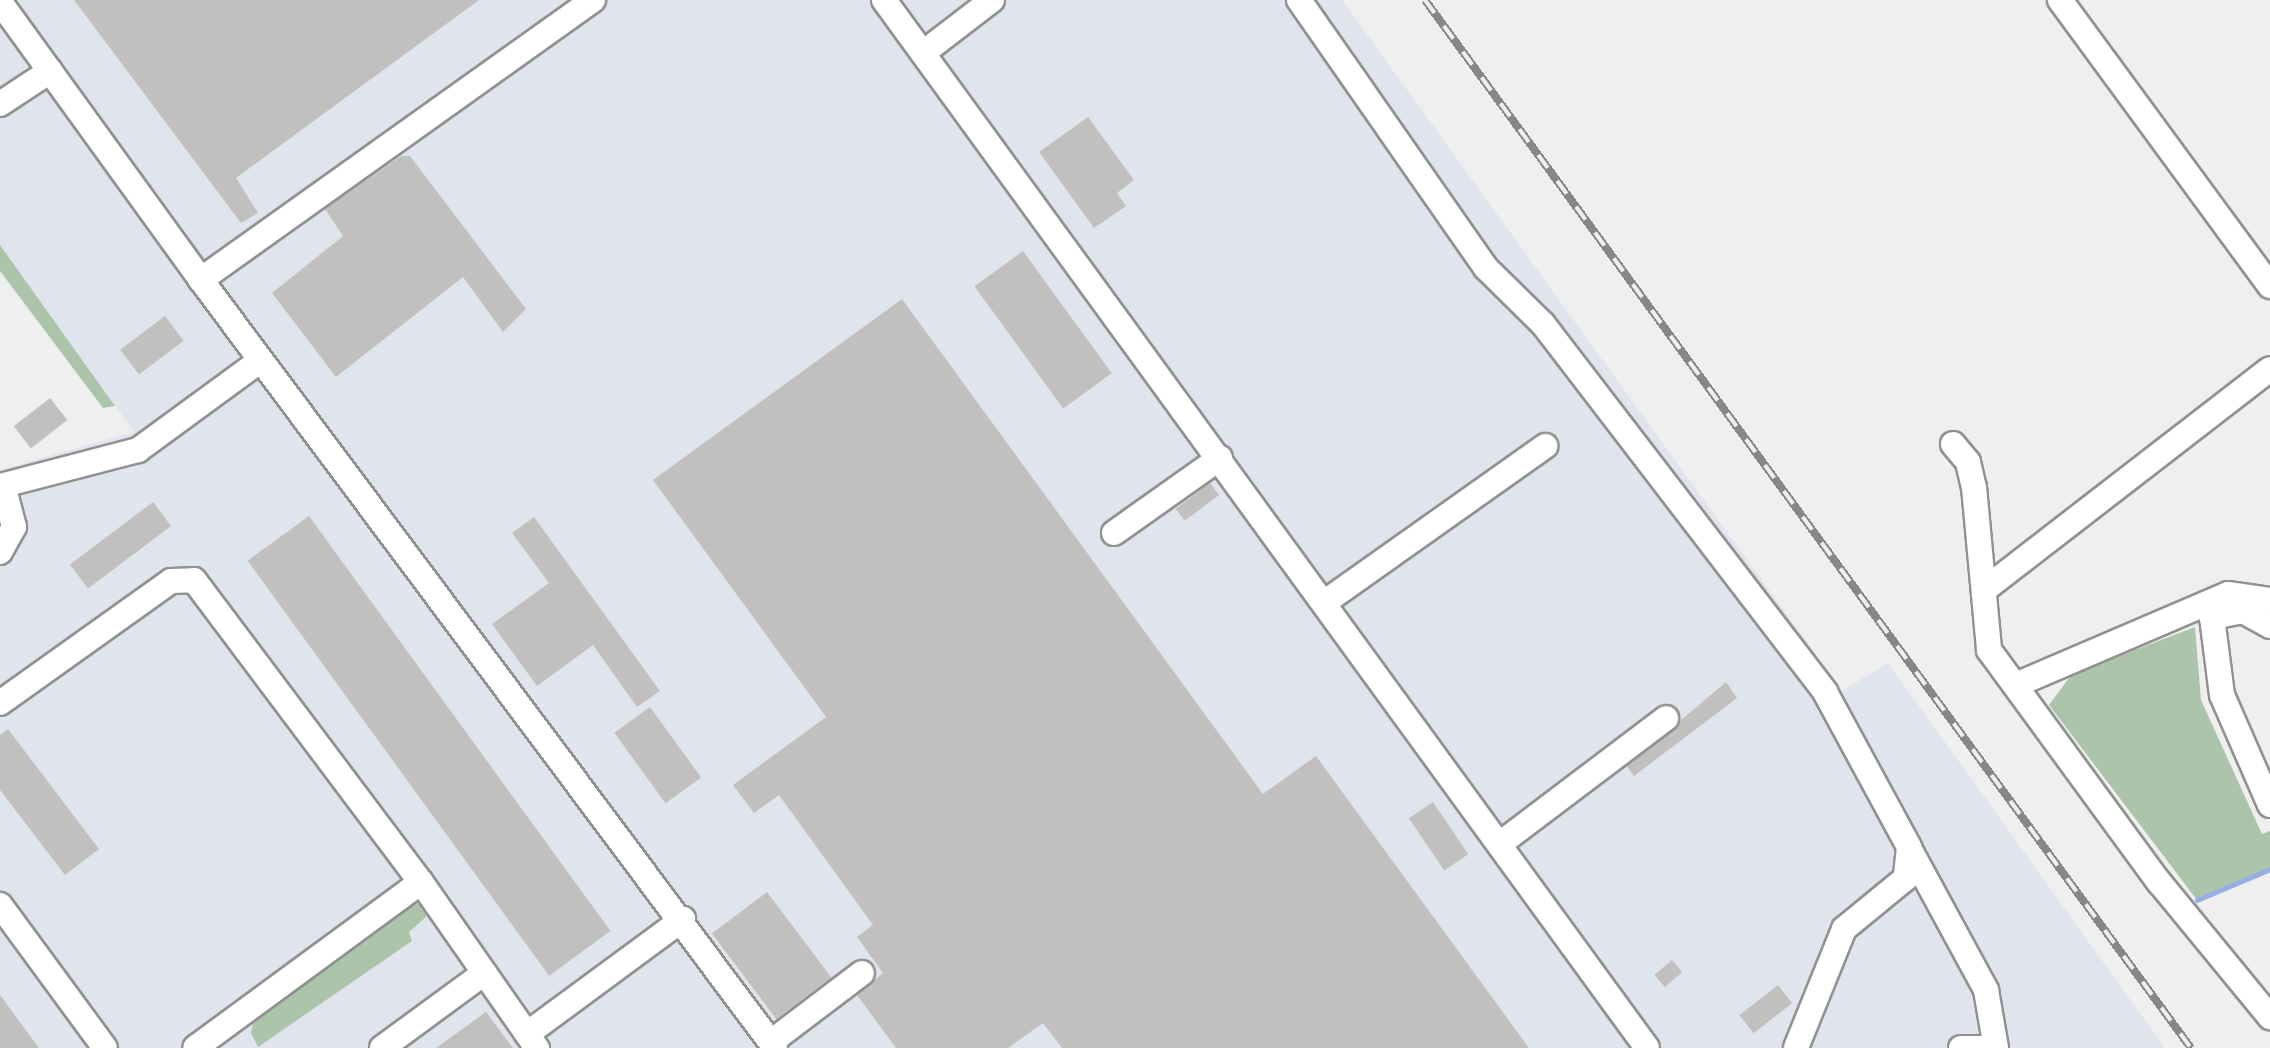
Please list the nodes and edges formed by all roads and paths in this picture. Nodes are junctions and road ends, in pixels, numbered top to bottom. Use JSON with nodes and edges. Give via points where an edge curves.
{"nodes":[{"id":1,"x":593,"y":0,"type":"edge"},
{"id":2,"x":884,"y":0,"type":"edge"},
{"id":3,"x":992,"y":0,"type":"edge"},
{"id":4,"x":1299,"y":0,"type":"edge"},
{"id":5,"x":2060,"y":0,"type":"edge"},
{"id":6,"x":0,"y":2,"type":"edge"},
{"id":7,"x":923,"y":53,"type":"junction"},
{"id":8,"x":50,"y":71,"type":"junction"},
{"id":9,"x":0,"y":104,"type":"edge"},
{"id":10,"x":201,"y":280,"type":"junction"},
{"id":11,"x":2270,"y":286,"type":"edge"},
{"id":12,"x":261,"y":360,"type":"junction"},
{"id":13,"x":2270,"y":369,"type":"edge"},
{"id":14,"x":1953,"y":444,"type":"dead end"},
{"id":15,"x":1545,"y":446,"type":"dead end"},
{"id":16,"x":1220,"y":458,"type":"junction"},
{"id":17,"x":2,"y":486,"type":"edge"},
{"id":18,"x":1114,"y":533,"type":"dead end"},
{"id":19,"x":0,"y":552,"type":"edge"},
{"id":20,"x":1984,"y":590,"type":"junction"},
{"id":21,"x":2270,"y":600,"type":"edge"},
{"id":22,"x":1325,"y":601,"type":"junction"},
{"id":23,"x":2195,"y":608,"type":"junction"},
{"id":24,"x":2223,"y":616,"type":"junction"},
{"id":25,"x":2270,"y":626,"type":"edge"},
{"id":26,"x":2018,"y":684,"type":"junction"},
{"id":27,"x":0,"y":703,"type":"edge"},
{"id":28,"x":1666,"y":718,"type":"dead end"},
{"id":29,"x":2270,"y":805,"type":"edge"},
{"id":30,"x":1501,"y":843,"type":"junction"},
{"id":31,"x":1909,"y":847,"type":"junction"},
{"id":32,"x":421,"y":882,"type":"junction"},
{"id":33,"x":0,"y":905,"type":"edge"},
{"id":34,"x":683,"y":919,"type":"junction"},
{"id":35,"x":484,"y":973,"type":"junction"},
{"id":36,"x":862,"y":973,"type":"dead end"},
{"id":37,"x":2270,"y":1017,"type":"edge"},
{"id":38,"x":532,"y":1041,"type":"edge"},
{"id":39,"x":773,"y":1045,"type":"edge"},
{"id":40,"x":105,"y":1048,"type":"edge"},
{"id":41,"x":195,"y":1048,"type":"edge"},
{"id":42,"x":382,"y":1048,"type":"edge"},
{"id":43,"x":1647,"y":1048,"type":"edge"},
{"id":44,"x":1797,"y":1048,"type":"edge"},
{"id":45,"x":1961,"y":1048,"type":"edge"},
{"id":46,"x":1996,"y":1048,"type":"edge"}],
"edges":[{"from":1,"to":10,"type":"street"},
{"from":2,"to":7,"type":"street"},
{"from":3,"to":7,"type":"street"},
{"from":4,"to":31,"type":"street","via":[[1486,268],[1542,324],[1825,692]]},
{"from":5,"to":11,"type":"street"},
{"from":6,"to":8,"type":"street"},
{"from":7,"to":16,"type":"street"},
{"from":8,"to":9,"type":"street"},
{"from":8,"to":10,"type":"street"},
{"from":10,"to":12,"type":"street"},
{"from":12,"to":17,"type":"street","via":[[138,450]]},
{"from":12,"to":34,"type":"street"},
{"from":13,"to":20,"type":"street"},
{"from":14,"to":20,"type":"street","via":[[1968,462],[1974,486]]},
{"from":15,"to":22,"type":"street"},
{"from":16,"to":18,"type":"street"},
{"from":16,"to":22,"type":"street"},
{"from":17,"to":19,"type":"street","via":[[14,527]]},
{"from":20,"to":26,"type":"street","via":[[1989,650]]},
{"from":21,"to":23,"type":"street","via":[[2228,594]]},
{"from":22,"to":30,"type":"street"},
{"from":23,"to":24,"type":"street","via":[[2218,607]]},
{"from":23,"to":26,"type":"street"},
{"from":24,"to":25,"type":"street","via":[[2243,611]]},
{"from":24,"to":29,"type":"street","via":[[2212,617],[2222,695]]},
{"from":26,"to":37,"type":"street","via":[[2159,882]]},
{"from":27,"to":32,"type":"street","via":[[171,581],[194,580]]},
{"from":28,"to":30,"type":"street"},
{"from":30,"to":43,"type":"street"},
{"from":31,"to":44,"type":"street","via":[[1906,878],[1844,929]]},
{"from":31,"to":46,"type":"street","via":[[1986,990]]},
{"from":32,"to":35,"type":"street"},
{"from":32,"to":41,"type":"street"},
{"from":33,"to":40,"type":"street"},
{"from":34,"to":38,"type":"street"},
{"from":34,"to":39,"type":"street"},
{"from":35,"to":38,"type":"street"},
{"from":35,"to":42,"type":"street"},
{"from":36,"to":39,"type":"street"},
{"from":45,"to":46,"type":"street"}]}
